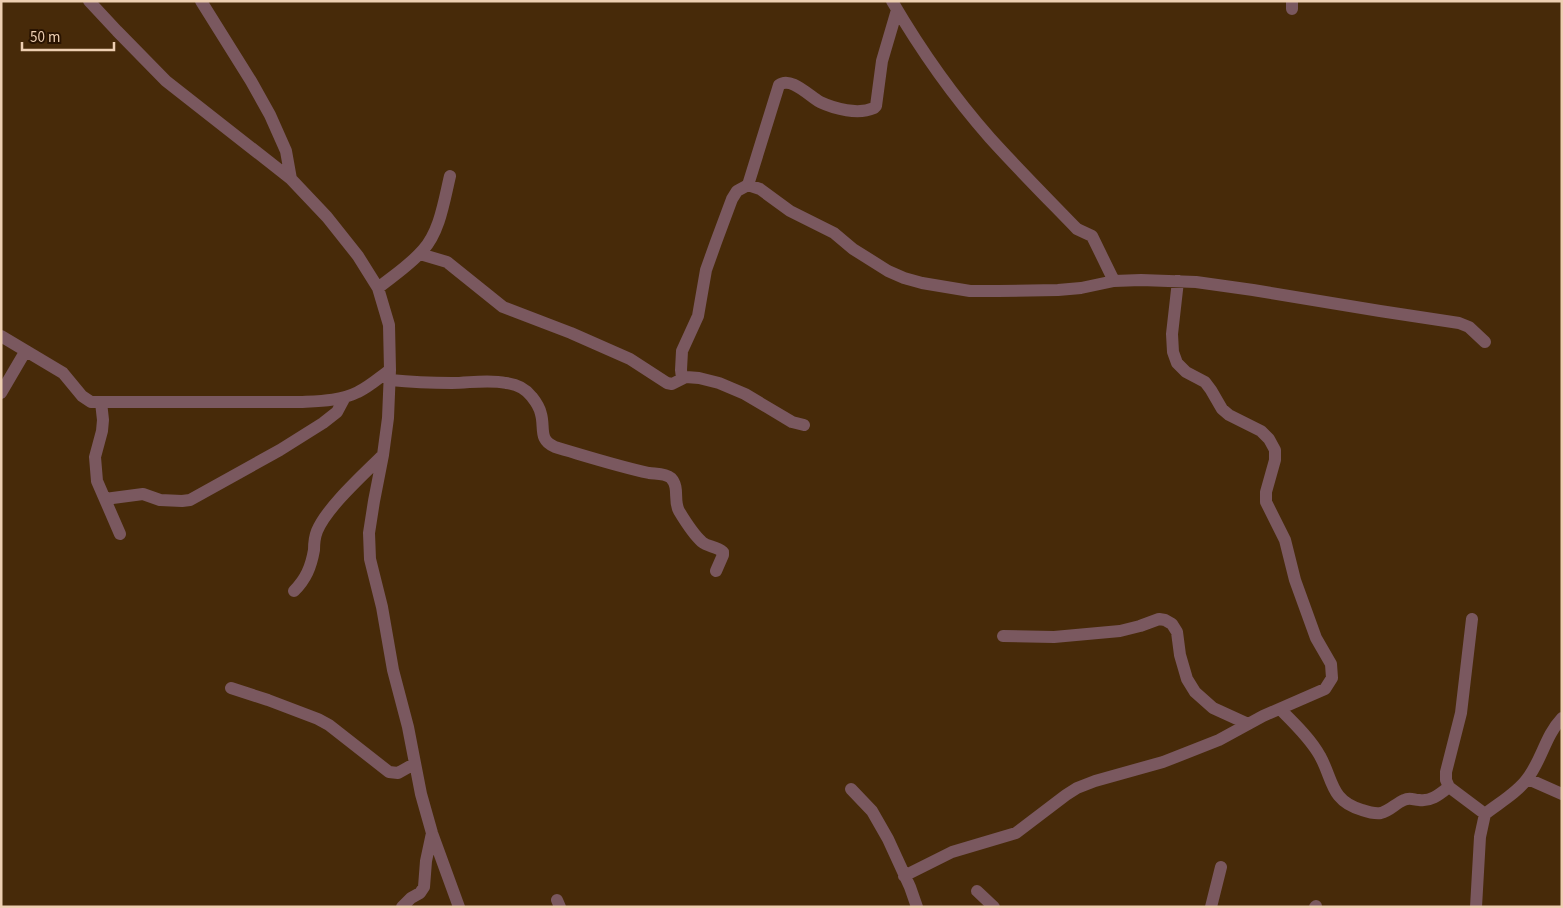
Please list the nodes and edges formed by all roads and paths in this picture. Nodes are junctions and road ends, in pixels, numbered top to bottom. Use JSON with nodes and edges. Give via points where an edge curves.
{"nodes":[{"id":1,"x":90,"y":1,"type":"edge"},
{"id":2,"x":201,"y":1,"type":"edge"},
{"id":3,"x":895,"y":6,"type":"edge"},
{"id":4,"x":450,"y":176,"type":"dead end"},
{"id":5,"x":291,"y":179,"type":"junction"},
{"id":6,"x":748,"y":185,"type":"junction"},
{"id":7,"x":420,"y":254,"type":"junction"},
{"id":8,"x":1114,"y":281,"type":"junction"},
{"id":9,"x":1178,"y":282,"type":"junction"},
{"id":10,"x":378,"y":288,"type":"junction"},
{"id":11,"x":1,"y":336,"type":"edge"},
{"id":12,"x":1485,"y":342,"type":"dead end"},
{"id":13,"x":25,"y":352,"type":"junction"},
{"id":14,"x":390,"y":375,"type":"junction"},
{"id":15,"x":682,"y":378,"type":"junction"},
{"id":16,"x":1,"y":393,"type":"edge"},
{"id":17,"x":345,"y":397,"type":"junction"},
{"id":18,"x":101,"y":402,"type":"junction"},
{"id":19,"x":804,"y":425,"type":"dead end"},
{"id":20,"x":384,"y":455,"type":"junction"},
{"id":21,"x":105,"y":499,"type":"junction"},
{"id":22,"x":120,"y":534,"type":"dead end"},
{"id":23,"x":716,"y":571,"type":"dead end"},
{"id":24,"x":294,"y":591,"type":"dead end"},
{"id":25,"x":1472,"y":619,"type":"dead end"},
{"id":26,"x":1003,"y":636,"type":"dead end"},
{"id":27,"x":230,"y":688,"type":"dead end"},
{"id":28,"x":1280,"y":709,"type":"junction"},
{"id":29,"x":1562,"y":718,"type":"edge"},
{"id":30,"x":1248,"y":724,"type":"junction"},
{"id":31,"x":414,"y":764,"type":"junction"},
{"id":32,"x":1528,"y":779,"type":"junction"},
{"id":33,"x":1450,"y":787,"type":"junction"},
{"id":34,"x":851,"y":789,"type":"dead end"},
{"id":35,"x":1562,"y":794,"type":"edge"},
{"id":36,"x":1485,"y":814,"type":"junction"},
{"id":37,"x":432,"y":833,"type":"junction"},
{"id":38,"x":1221,"y":867,"type":"dead end"},
{"id":39,"x":904,"y":876,"type":"junction"},
{"id":40,"x":977,"y":891,"type":"dead end"},
{"id":41,"x":402,"y":907,"type":"edge"},
{"id":42,"x":459,"y":907,"type":"edge"},
{"id":43,"x":917,"y":907,"type":"edge"},
{"id":44,"x":994,"y":907,"type":"edge"},
{"id":45,"x":1211,"y":907,"type":"edge"},
{"id":46,"x":1476,"y":907,"type":"edge"}],
"edges":[{"from":1,"to":5,"type":"street","via":[[166,81]]},
{"from":2,"to":5,"type":"street","via":[[270,115],[286,150]]},
{"from":3,"to":6,"type":"street","via":[[882,61],[876,106],[862,110],[833,107],[794,85],[780,83]]},
{"from":3,"to":8,"type":"street","via":[[954,95],[988,136],[1077,229],[1092,236]]},
{"from":4,"to":7,"type":"street","via":[[434,232]]},
{"from":5,"to":10,"type":"street","via":[[327,217]]},
{"from":6,"to":8,"type":"street","via":[[834,233],[888,271],[922,283],[970,290],[1049,290]]},
{"from":6,"to":15,"type":"street","via":[[732,199],[706,270],[698,316],[682,351]]},
{"from":7,"to":10,"type":"street"},
{"from":7,"to":15,"type":"street","via":[[452,266],[503,308],[630,359],[667,383],[672,384]]},
{"from":8,"to":9,"type":"street"},
{"from":9,"to":12,"type":"street","via":[[1253,290],[1459,323],[1469,327]]},
{"from":9,"to":28,"type":"street","via":[[1173,352],[1186,372],[1205,382],[1212,390],[1222,410],[1261,431],[1275,450],[1266,502],[1285,540],[1295,580],[1316,638],[1331,664],[1332,678],[1325,688]]},
{"from":10,"to":14,"type":"street","via":[[389,325]]},
{"from":11,"to":13,"type":"street"},
{"from":13,"to":16,"type":"street"},
{"from":13,"to":18,"type":"street","via":[[63,372],[85,399]]},
{"from":14,"to":17,"type":"street"},
{"from":14,"to":20,"type":"street"},
{"from":14,"to":23,"type":"street","via":[[434,383],[492,382],[521,388],[538,406],[548,443],[670,478],[676,486],[677,506],[684,519],[702,542],[723,552]]},
{"from":15,"to":19,"type":"street","via":[[709,380],[734,388],[792,422]]},
{"from":17,"to":18,"type":"street","via":[[300,402]]},
{"from":17,"to":21,"type":"street","via":[[337,412],[323,423],[190,500],[160,500],[143,494]]},
{"from":18,"to":21,"type":"street","via":[[103,420],[95,473]]},
{"from":20,"to":24,"type":"street","via":[[320,524],[309,571]]},
{"from":20,"to":31,"type":"street","via":[[369,534],[370,559]]},
{"from":21,"to":22,"type":"street"},
{"from":25,"to":33,"type":"street","via":[[1461,713],[1446,772]]},
{"from":26,"to":30,"type":"street","via":[[1054,637],[1120,631],[1165,620],[1177,632],[1180,655],[1194,692],[1213,708]]},
{"from":27,"to":31,"type":"street","via":[[318,719],[389,772],[398,774]]},
{"from":28,"to":30,"type":"street"},
{"from":28,"to":33,"type":"street","via":[[1318,753],[1338,796],[1358,809],[1378,814],[1405,799],[1434,798]]},
{"from":29,"to":32,"type":"street","via":[[1549,734]]},
{"from":30,"to":39,"type":"street","via":[[1219,740],[1163,762],[1077,788],[1016,833],[952,852]]},
{"from":31,"to":37,"type":"street"},
{"from":32,"to":35,"type":"street"},
{"from":32,"to":36,"type":"street"},
{"from":33,"to":36,"type":"street"},
{"from":34,"to":39,"type":"street","via":[[872,811]]},
{"from":36,"to":46,"type":"street","via":[[1480,837]]},
{"from":37,"to":41,"type":"street","via":[[424,886]]},
{"from":37,"to":42,"type":"street"},
{"from":38,"to":45,"type":"street"},
{"from":39,"to":43,"type":"street"},
{"from":40,"to":44,"type":"street"}]}
